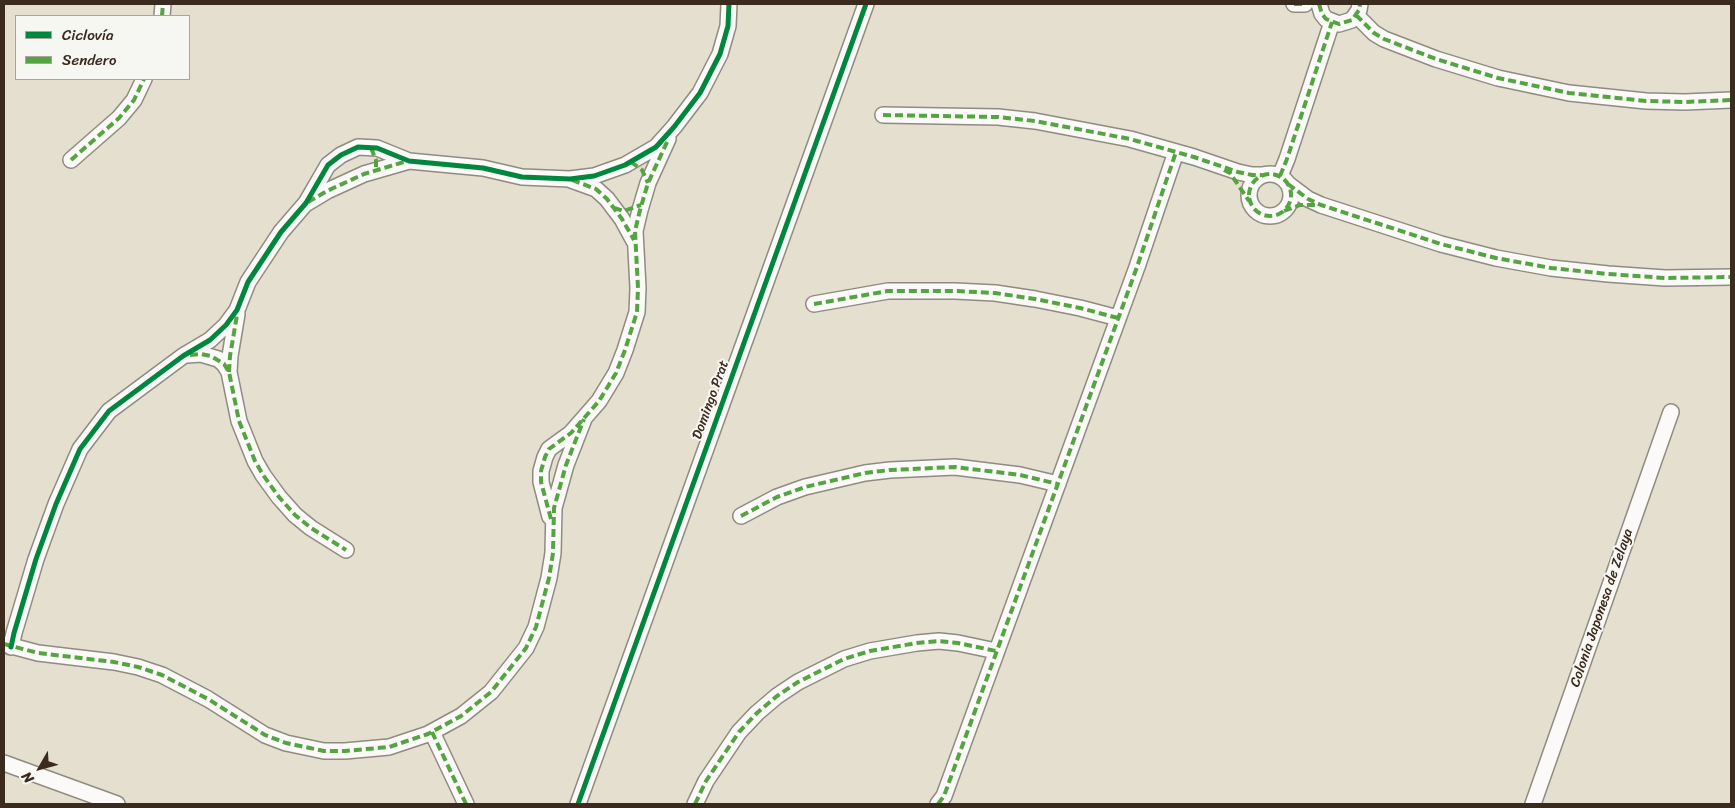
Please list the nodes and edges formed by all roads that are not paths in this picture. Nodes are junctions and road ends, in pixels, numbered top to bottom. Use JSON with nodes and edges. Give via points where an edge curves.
{"nodes":[{"id":1,"x":729,"y":4,"type":"edge"},
{"id":2,"x":866,"y":4,"type":"edge"},
{"id":3,"x":1294,"y":4,"type":"edge"},
{"id":4,"x":1304,"y":4,"type":"edge"},
{"id":5,"x":1319,"y":4,"type":"edge"},
{"id":6,"x":1358,"y":10,"type":"edge"},
{"id":7,"x":1332,"y":22,"type":"junction"},
{"id":8,"x":144,"y":80,"type":"edge"},
{"id":9,"x":1731,"y":100,"type":"edge"},
{"id":10,"x":883,"y":115,"type":"dead end"},
{"id":11,"x":674,"y":127,"type":"junction"},
{"id":12,"x":371,"y":148,"type":"junction"},
{"id":13,"x":1176,"y":152,"type":"junction"},
{"id":14,"x":71,"y":160,"type":"dead end"},
{"id":15,"x":409,"y":161,"type":"junction"},
{"id":16,"x":631,"y":162,"type":"junction"},
{"id":17,"x":328,"y":165,"type":"junction"},
{"id":18,"x":1220,"y":167,"type":"junction"},
{"id":19,"x":376,"y":170,"type":"junction"},
{"id":20,"x":607,"y":171,"type":"junction"},
{"id":21,"x":1262,"y":175,"type":"junction"},
{"id":22,"x":570,"y":179,"type":"junction"},
{"id":23,"x":1284,"y":180,"type":"junction"},
{"id":24,"x":648,"y":183,"type":"junction"},
{"id":25,"x":339,"y":186,"type":"junction"},
{"id":26,"x":599,"y":192,"type":"junction"},
{"id":27,"x":306,"y":203,"type":"junction"},
{"id":28,"x":641,"y":205,"type":"junction"},
{"id":29,"x":1252,"y":205,"type":"junction"},
{"id":30,"x":1321,"y":206,"type":"junction"},
{"id":31,"x":614,"y":208,"type":"junction"},
{"id":32,"x":1282,"y":211,"type":"junction"},
{"id":33,"x":636,"y":245,"type":"junction"},
{"id":34,"x":1731,"y":277,"type":"edge"},
{"id":35,"x":814,"y":304,"type":"dead end"},
{"id":36,"x":237,"y":310,"type":"junction"},
{"id":37,"x":1118,"y":318,"type":"junction"},
{"id":38,"x":183,"y":356,"type":"junction"},
{"id":39,"x":229,"y":372,"type":"junction"},
{"id":40,"x":1671,"y":412,"type":"dead end"},
{"id":41,"x":584,"y":419,"type":"junction"},
{"id":42,"x":1058,"y":484,"type":"junction"},
{"id":43,"x":741,"y":516,"type":"dead end"},
{"id":44,"x":554,"y":534,"type":"junction"},
{"id":45,"x":346,"y":550,"type":"dead end"},
{"id":46,"x":8,"y":645,"type":"edge"},
{"id":47,"x":996,"y":652,"type":"junction"},
{"id":48,"x":432,"y":732,"type":"junction"},
{"id":49,"x":4,"y":763,"type":"edge"},
{"id":50,"x":117,"y":804,"type":"edge"},
{"id":51,"x":466,"y":804,"type":"edge"},
{"id":52,"x":578,"y":804,"type":"edge"},
{"id":53,"x":695,"y":804,"type":"edge"},
{"id":54,"x":938,"y":804,"type":"edge"},
{"id":55,"x":1533,"y":804,"type":"edge"}],
"edges":[{"from":1,"to":11,"type":"street","via":[[728,26],[720,54],[700,93]]},
{"from":2,"to":52,"type":"street","name":"Domingo Prat"},
{"from":3,"to":4,"type":"street"},
{"from":5,"to":7,"type":"street","via":[[1322,14]]},
{"from":6,"to":7,"type":"street","via":[[1346,23]]},
{"from":6,"to":9,"type":"street","via":[[1374,33],[1384,39],[1498,78],[1569,93],[1646,101]]},
{"from":7,"to":23,"type":"street","via":[[1287,159]]},
{"from":8,"to":14,"type":"street","via":[[120,118]]},
{"from":10,"to":13,"type":"street","via":[[1035,120]]},
{"from":11,"to":16,"type":"street","via":[[656,146]]},
{"from":11,"to":24,"type":"street"},
{"from":12,"to":15,"type":"street"},
{"from":12,"to":17,"type":"street","via":[[358,147]]},
{"from":12,"to":19,"type":"street"},
{"from":13,"to":18,"type":"street"},
{"from":13,"to":37,"type":"street"},
{"from":15,"to":19,"type":"street"},
{"from":15,"to":22,"type":"street","via":[[483,168],[522,177]]},
{"from":16,"to":20,"type":"street"},
{"from":16,"to":24,"type":"street","via":[[642,170]]},
{"from":17,"to":25,"type":"street","via":[[327,175]]},
{"from":17,"to":27,"type":"street"},
{"from":18,"to":21,"type":"street"},
{"from":18,"to":29,"type":"street","via":[[1230,173]]},
{"from":19,"to":25,"type":"street"},
{"from":20,"to":22,"type":"street"},
{"from":20,"to":26,"type":"street","via":[[600,180]]},
{"from":21,"to":23,"type":"street"},
{"from":21,"to":29,"type":"street","via":[[1250,187]]},
{"from":22,"to":26,"type":"street"},
{"from":23,"to":30,"type":"street"},
{"from":23,"to":32,"type":"street","via":[[1291,196]]},
{"from":24,"to":28,"type":"street"},
{"from":25,"to":27,"type":"street"},
{"from":26,"to":31,"type":"street"},
{"from":27,"to":36,"type":"street","via":[[264,257],[248,282]]},
{"from":28,"to":31,"type":"street","via":[[624,211]]},
{"from":28,"to":33,"type":"street","via":[[635,230]]},
{"from":29,"to":32,"type":"street","via":[[1266,215]]},
{"from":30,"to":32,"type":"street","via":[[1308,204]]},
{"from":30,"to":34,"type":"street","via":[[1441,244],[1551,268],[1665,278]]},
{"from":31,"to":33,"type":"street"},
{"from":33,"to":41,"type":"street","via":[[637,312],[616,373]]},
{"from":35,"to":37,"type":"street","via":[[888,291],[955,291],[1035,299]]},
{"from":36,"to":38,"type":"street","via":[[210,340]]},
{"from":36,"to":39,"type":"street"},
{"from":37,"to":42,"type":"street"},
{"from":38,"to":39,"type":"street","via":[[211,356],[224,364]]},
{"from":38,"to":46,"type":"street","via":[[109,411],[80,449],[56,504]]},
{"from":39,"to":45,"type":"street","via":[[239,421],[263,475],[295,515]]},
{"from":40,"to":55,"type":"street","name":"Colonia Japonesa de Zelaya"},
{"from":41,"to":44,"type":"street","via":[[554,508]]},
{"from":41,"to":44,"type":"street","via":[[549,449],[541,471]]},
{"from":42,"to":43,"type":"street","via":[[1020,475],[955,467],[865,472],[804,487]]},
{"from":42,"to":47,"type":"street"},
{"from":44,"to":48,"type":"street","via":[[542,612],[526,648],[491,692],[461,716]]},
{"from":46,"to":48,"type":"street","via":[[58,657],[114,662],[162,675],[265,735],[324,751],[389,747]]},
{"from":47,"to":53,"type":"street","via":[[958,643],[917,643],[870,651],[818,672],[777,696],[739,732]]},
{"from":47,"to":54,"type":"street","via":[[944,796]]},
{"from":48,"to":51,"type":"street"},
{"from":49,"to":50,"type":"street"}]}
